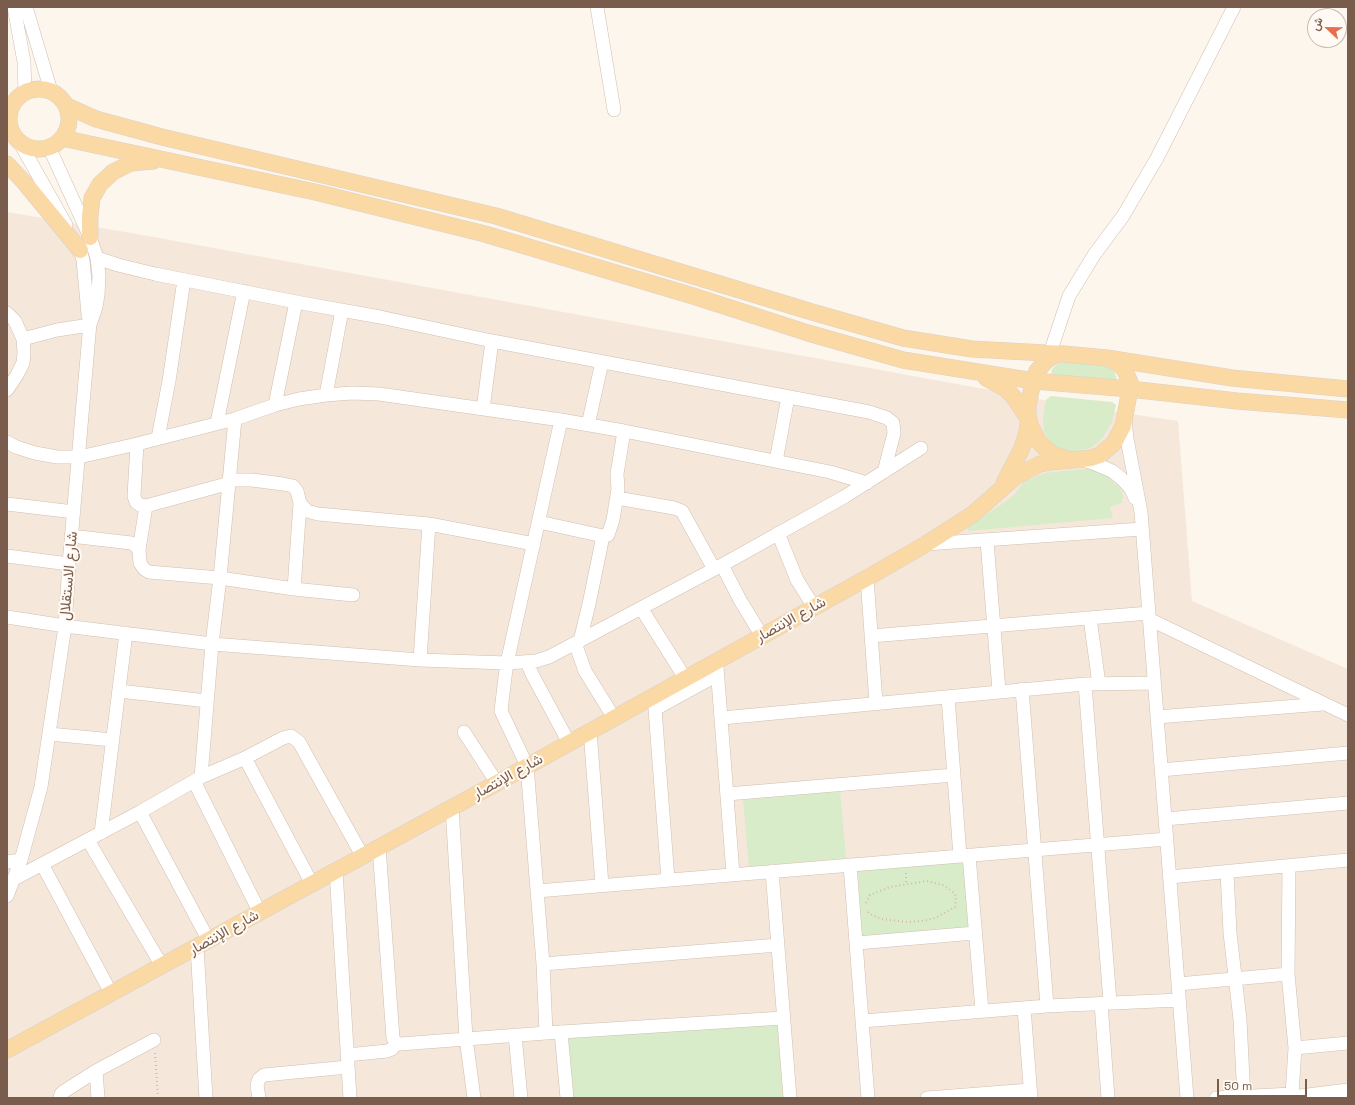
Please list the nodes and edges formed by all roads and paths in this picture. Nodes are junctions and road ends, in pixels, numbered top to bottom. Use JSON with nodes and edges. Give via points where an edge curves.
{"nodes":[{"id":1,"x":14,"y":7,"type":"edge"},
{"id":2,"x":26,"y":7,"type":"edge"},
{"id":3,"x":597,"y":7,"type":"edge"},
{"id":4,"x":1234,"y":7,"type":"edge"},
{"id":5,"x":50,"y":91,"type":"junction"},
{"id":6,"x":17,"y":95,"type":"edge"},
{"id":7,"x":67,"y":106,"type":"junction"},
{"id":8,"x":614,"y":110,"type":"dead end"},
{"id":9,"x":8,"y":123,"type":"edge"},
{"id":10,"x":19,"y":141,"type":"junction"},
{"id":11,"x":56,"y":142,"type":"junction"},
{"id":12,"x":167,"y":160,"type":"junction"},
{"id":13,"x":7,"y":164,"type":"edge"},
{"id":14,"x":90,"y":237,"type":"junction"},
{"id":15,"x":80,"y":250,"type":"junction"},
{"id":16,"x":98,"y":258,"type":"junction"},
{"id":17,"x":184,"y":280,"type":"junction"},
{"id":18,"x":244,"y":291,"type":"junction"},
{"id":19,"x":296,"y":302,"type":"junction"},
{"id":20,"x":342,"y":310,"type":"junction"},
{"id":21,"x":7,"y":313,"type":"edge"},
{"id":22,"x":90,"y":324,"type":"junction"},
{"id":23,"x":24,"y":339,"type":"junction"},
{"id":24,"x":492,"y":342,"type":"junction"},
{"id":25,"x":1057,"y":354,"type":"junction"},
{"id":26,"x":1106,"y":358,"type":"junction"},
{"id":27,"x":602,"y":362,"type":"junction"},
{"id":28,"x":975,"y":373,"type":"junction"},
{"id":29,"x":1034,"y":381,"type":"junction"},
{"id":30,"x":1130,"y":389,"type":"junction"},
{"id":31,"x":1348,"y":389,"type":"edge"},
{"id":32,"x":7,"y":390,"type":"edge"},
{"id":33,"x":326,"y":395,"type":"junction"},
{"id":34,"x":788,"y":397,"type":"junction"},
{"id":35,"x":275,"y":405,"type":"junction"},
{"id":36,"x":483,"y":409,"type":"junction"},
{"id":37,"x":1348,"y":410,"type":"edge"},
{"id":38,"x":1125,"y":417,"type":"junction"},
{"id":39,"x":235,"y":419,"type":"junction"},
{"id":40,"x":561,"y":420,"type":"junction"},
{"id":41,"x":1029,"y":420,"type":"junction"},
{"id":42,"x":217,"y":423,"type":"junction"},
{"id":43,"x":588,"y":425,"type":"junction"},
{"id":44,"x":624,"y":431,"type":"junction"},
{"id":45,"x":158,"y":438,"type":"junction"},
{"id":46,"x":7,"y":442,"type":"edge"},
{"id":47,"x":137,"y":444,"type":"junction"},
{"id":48,"x":921,"y":448,"type":"dead end"},
{"id":49,"x":78,"y":457,"type":"junction"},
{"id":50,"x":1077,"y":460,"type":"junction"},
{"id":51,"x":776,"y":461,"type":"junction"},
{"id":52,"x":884,"y":472,"type":"junction"},
{"id":53,"x":230,"y":481,"type":"junction"},
{"id":54,"x":867,"y":483,"type":"junction"},
{"id":55,"x":1000,"y":490,"type":"junction"},
{"id":56,"x":616,"y":498,"type":"junction"},
{"id":57,"x":300,"y":503,"type":"junction"},
{"id":58,"x":7,"y":504,"type":"edge"},
{"id":59,"x":146,"y":506,"type":"junction"},
{"id":60,"x":74,"y":512,"type":"junction"},
{"id":61,"x":1141,"y":512,"type":"junction"},
{"id":62,"x":539,"y":522,"type":"junction"},
{"id":63,"x":428,"y":524,"type":"junction"},
{"id":64,"x":1142,"y":529,"type":"junction"},
{"id":65,"x":778,"y":533,"type":"junction"},
{"id":66,"x":72,"y":536,"type":"junction"},
{"id":67,"x":603,"y":536,"type":"junction"},
{"id":68,"x":987,"y":541,"type":"junction"},
{"id":69,"x":534,"y":544,"type":"junction"},
{"id":70,"x":926,"y":544,"type":"junction"},
{"id":71,"x":139,"y":550,"type":"junction"},
{"id":72,"x":7,"y":556,"type":"edge"},
{"id":73,"x":69,"y":564,"type":"junction"},
{"id":74,"x":718,"y":567,"type":"junction"},
{"id":75,"x":220,"y":578,"type":"junction"},
{"id":76,"x":867,"y":578,"type":"junction"},
{"id":77,"x":294,"y":589,"type":"junction"},
{"id":78,"x":353,"y":595,"type":"dead end"},
{"id":79,"x":814,"y":607,"type":"junction"},
{"id":80,"x":641,"y":608,"type":"junction"},
{"id":81,"x":1149,"y":616,"type":"junction"},
{"id":82,"x":7,"y":617,"type":"edge"},
{"id":83,"x":1090,"y":618,"type":"junction"},
{"id":84,"x":65,"y":626,"type":"junction"},
{"id":85,"x":993,"y":626,"type":"junction"},
{"id":86,"x":126,"y":634,"type":"junction"},
{"id":87,"x":762,"y":636,"type":"junction"},
{"id":88,"x":871,"y":636,"type":"junction"},
{"id":89,"x":578,"y":642,"type":"junction"},
{"id":90,"x":212,"y":644,"type":"junction"},
{"id":91,"x":420,"y":660,"type":"junction"},
{"id":92,"x":508,"y":662,"type":"junction"},
{"id":93,"x":527,"y":662,"type":"junction"},
{"id":94,"x":717,"y":668,"type":"junction"},
{"id":95,"x":685,"y":678,"type":"junction"},
{"id":96,"x":1154,"y":683,"type":"junction"},
{"id":97,"x":1085,"y":684,"type":"junction"},
{"id":98,"x":1099,"y":684,"type":"junction"},
{"id":99,"x":1022,"y":689,"type":"junction"},
{"id":100,"x":119,"y":691,"type":"junction"},
{"id":101,"x":999,"y":691,"type":"junction"},
{"id":102,"x":948,"y":697,"type":"junction"},
{"id":103,"x":207,"y":701,"type":"junction"},
{"id":104,"x":876,"y":703,"type":"junction"},
{"id":105,"x":1324,"y":704,"type":"junction"},
{"id":106,"x":1348,"y":715,"type":"edge"},
{"id":107,"x":1157,"y":717,"type":"junction"},
{"id":108,"x":614,"y":718,"type":"junction"},
{"id":109,"x":722,"y":718,"type":"junction"},
{"id":110,"x":590,"y":731,"type":"junction"},
{"id":111,"x":464,"y":732,"type":"dead end"},
{"id":112,"x":49,"y":734,"type":"junction"},
{"id":113,"x":113,"y":740,"type":"junction"},
{"id":114,"x":569,"y":743,"type":"junction"},
{"id":115,"x":1348,"y":754,"type":"edge"},
{"id":116,"x":245,"y":758,"type":"junction"},
{"id":117,"x":527,"y":766,"type":"junction"},
{"id":118,"x":1161,"y":770,"type":"junction"},
{"id":119,"x":954,"y":775,"type":"junction"},
{"id":120,"x":198,"y":779,"type":"junction"},
{"id":121,"x":497,"y":783,"type":"junction"},
{"id":122,"x":727,"y":794,"type":"junction"},
{"id":123,"x":1348,"y":803,"type":"edge"},
{"id":124,"x":452,"y":807,"type":"junction"},
{"id":125,"x":140,"y":812,"type":"junction"},
{"id":126,"x":1165,"y":819,"type":"junction"},
{"id":127,"x":101,"y":833,"type":"junction"},
{"id":128,"x":1167,"y":839,"type":"junction"},
{"id":129,"x":88,"y":840,"type":"junction"},
{"id":130,"x":1097,"y":844,"type":"junction"},
{"id":131,"x":379,"y":847,"type":"junction"},
{"id":132,"x":1035,"y":849,"type":"junction"},
{"id":133,"x":965,"y":855,"type":"junction"},
{"id":134,"x":363,"y":857,"type":"junction"},
{"id":135,"x":21,"y":860,"type":"junction"},
{"id":136,"x":1348,"y":860,"type":"edge"},
{"id":137,"x":7,"y":862,"type":"edge"},
{"id":138,"x":42,"y":864,"type":"junction"},
{"id":139,"x":850,"y":865,"type":"junction"},
{"id":140,"x":1289,"y":866,"type":"junction"},
{"id":141,"x":336,"y":871,"type":"junction"},
{"id":142,"x":772,"y":871,"type":"junction"},
{"id":143,"x":1227,"y":872,"type":"junction"},
{"id":144,"x":733,"y":874,"type":"junction"},
{"id":145,"x":1170,"y":877,"type":"junction"},
{"id":146,"x":14,"y":879,"type":"junction"},
{"id":147,"x":668,"y":880,"type":"junction"},
{"id":148,"x":312,"y":884,"type":"junction"},
{"id":149,"x":602,"y":885,"type":"junction"},
{"id":150,"x":537,"y":890,"type":"junction"},
{"id":151,"x":7,"y":896,"type":"edge"},
{"id":152,"x":863,"y":907,"type":"joint"},
{"id":153,"x":260,"y":913,"type":"junction"},
{"id":154,"x":976,"y":933,"type":"junction"},
{"id":155,"x":857,"y":943,"type":"junction"},
{"id":156,"x":203,"y":944,"type":"junction"},
{"id":157,"x":778,"y":945,"type":"junction"},
{"id":158,"x":543,"y":964,"type":"junction"},
{"id":159,"x":162,"y":966,"type":"junction"},
{"id":160,"x":1288,"y":974,"type":"junction"},
{"id":161,"x":1235,"y":979,"type":"junction"},
{"id":162,"x":1178,"y":984,"type":"junction"},
{"id":163,"x":111,"y":993,"type":"junction"},
{"id":164,"x":1179,"y":1000,"type":"junction"},
{"id":165,"x":1105,"y":1003,"type":"junction"},
{"id":166,"x":1047,"y":1006,"type":"junction"},
{"id":167,"x":1024,"y":1008,"type":"junction"},
{"id":168,"x":982,"y":1011,"type":"junction"},
{"id":169,"x":783,"y":1018,"type":"junction"},
{"id":170,"x":863,"y":1021,"type":"junction"},
{"id":171,"x":546,"y":1032,"type":"junction"},
{"id":172,"x":561,"y":1032,"type":"junction"},
{"id":173,"x":515,"y":1035,"type":"junction"},
{"id":174,"x":466,"y":1038,"type":"junction"},
{"id":175,"x":24,"y":1040,"type":"junction"},
{"id":176,"x":154,"y":1040,"type":"joint"},
{"id":177,"x":7,"y":1043,"type":"edge"},
{"id":178,"x":396,"y":1043,"type":"junction"},
{"id":179,"x":1348,"y":1044,"type":"edge"},
{"id":180,"x":1295,"y":1048,"type":"junction"},
{"id":181,"x":7,"y":1050,"type":"edge"},
{"id":182,"x":347,"y":1061,"type":"junction"},
{"id":183,"x":96,"y":1071,"type":"junction"},
{"id":184,"x":1348,"y":1090,"type":"edge"},
{"id":185,"x":1031,"y":1094,"type":"edge"},
{"id":186,"x":1292,"y":1096,"type":"edge"},
{"id":187,"x":1244,"y":1097,"type":"edge"},
{"id":188,"x":60,"y":1098,"type":"edge"},
{"id":189,"x":98,"y":1098,"type":"edge"},
{"id":190,"x":158,"y":1098,"type":"edge"},
{"id":191,"x":206,"y":1098,"type":"edge"},
{"id":192,"x":259,"y":1098,"type":"edge"},
{"id":193,"x":350,"y":1098,"type":"edge"},
{"id":194,"x":474,"y":1098,"type":"edge"},
{"id":195,"x":521,"y":1098,"type":"edge"},
{"id":196,"x":567,"y":1098,"type":"edge"},
{"id":197,"x":790,"y":1098,"type":"edge"},
{"id":198,"x":868,"y":1098,"type":"edge"},
{"id":199,"x":927,"y":1098,"type":"edge"},
{"id":200,"x":1108,"y":1098,"type":"edge"},
{"id":201,"x":1187,"y":1098,"type":"edge"},
{"id":202,"x":1216,"y":1098,"type":"edge"}],
"edges":[{"from":1,"to":6,"type":"street","via":[[24,62]]},
{"from":2,"to":5,"type":"street"},
{"from":3,"to":8,"type":"street"},
{"from":4,"to":25,"type":"street","via":[[1123,216],[1094,255],[1069,296]]},
{"from":5,"to":6,"type":"main road","via":[[36,89]]},
{"from":5,"to":7,"type":"main road","via":[[60,97]]},
{"from":6,"to":9,"type":"main road"},
{"from":7,"to":11,"type":"main road","via":[[69,123]]},
{"from":7,"to":25,"type":"main road","via":[[96,119],[162,137],[496,216],[903,338],[972,349]]},
{"from":9,"to":10,"type":"main road"},
{"from":10,"to":11,"type":"main road","via":[[33,148]]},
{"from":10,"to":15,"type":"street","name":"شارع الاستقلال"},
{"from":11,"to":12,"type":"main road"},
{"from":11,"to":14,"type":"street"},
{"from":12,"to":14,"type":"main road","via":[[131,163],[113,172],[100,184],[92,198]]},
{"from":12,"to":28,"type":"main road","via":[[315,192],[485,234],[903,360]]},
{"from":13,"to":15,"type":"main road"},
{"from":14,"to":16,"type":"street"},
{"from":15,"to":22,"type":"street","name":"شارع الاستقلال"},
{"from":16,"to":17,"type":"street"},
{"from":16,"to":22,"type":"street","via":[[98,295]]},
{"from":17,"to":18,"type":"street"},
{"from":17,"to":45,"type":"street"},
{"from":18,"to":19,"type":"street"},
{"from":18,"to":42,"type":"street"},
{"from":19,"to":20,"type":"street"},
{"from":19,"to":35,"type":"street"},
{"from":20,"to":24,"type":"street"},
{"from":20,"to":33,"type":"street"},
{"from":21,"to":23,"type":"street","via":[[15,321]]},
{"from":22,"to":23,"type":"street"},
{"from":22,"to":49,"type":"street","name":"شارع الاستقلال"},
{"from":23,"to":32,"type":"street","via":[[23,363]]},
{"from":24,"to":27,"type":"street"},
{"from":24,"to":36,"type":"street"},
{"from":25,"to":26,"type":"main road"},
{"from":25,"to":29,"type":"main road","via":[[1046,360],[1037,371]]},
{"from":26,"to":30,"type":"main road","via":[[1119,364],[1124,370],[1128,376]]},
{"from":26,"to":31,"type":"main road","via":[[1232,378]]},
{"from":27,"to":34,"type":"street"},
{"from":27,"to":43,"type":"street"},
{"from":28,"to":29,"type":"main road"},
{"from":28,"to":41,"type":"main road","via":[[1006,389]]},
{"from":29,"to":30,"type":"main road"},
{"from":29,"to":41,"type":"main road","via":[[1028,406]]},
{"from":30,"to":37,"type":"main road"},
{"from":30,"to":38,"type":"main road","name":"شارع الإنتصار"},
{"from":33,"to":35,"type":"street"},
{"from":33,"to":36,"type":"street","via":[[379,394]]},
{"from":34,"to":51,"type":"street"},
{"from":34,"to":52,"type":"street","via":[[869,412],[887,418],[893,423],[894,433]]},
{"from":35,"to":39,"type":"street"},
{"from":36,"to":40,"type":"street"},
{"from":38,"to":50,"type":"main road","name":"شارع الإنتصار","via":[[1114,443],[1100,455]]},
{"from":38,"to":61,"type":"street"},
{"from":39,"to":42,"type":"street"},
{"from":39,"to":53,"type":"street"},
{"from":40,"to":43,"type":"street"},
{"from":40,"to":62,"type":"street"},
{"from":41,"to":50,"type":"main road","via":[[1034,434],[1046,449],[1054,455]]},
{"from":41,"to":55,"type":"main road","via":[[1022,450]]},
{"from":42,"to":45,"type":"street"},
{"from":43,"to":44,"type":"street"},
{"from":44,"to":51,"type":"street"},
{"from":44,"to":56,"type":"street"},
{"from":45,"to":47,"type":"street"},
{"from":46,"to":49,"type":"street","via":[[35,453]]},
{"from":47,"to":49,"type":"street"},
{"from":47,"to":59,"type":"street","via":[[134,496],[136,502]]},
{"from":48,"to":52,"type":"street"},
{"from":49,"to":60,"type":"street","name":"شارع الاستقلال"},
{"from":50,"to":55,"type":"main road","name":"شارع الإنتصار","via":[[1040,464],[1015,477]]},
{"from":50,"to":61,"type":"street","via":[[1104,466],[1121,478],[1131,489]]},
{"from":51,"to":54,"type":"street"},
{"from":52,"to":54,"type":"street"},
{"from":53,"to":57,"type":"street","via":[[260,481],[293,486]]},
{"from":53,"to":59,"type":"street"},
{"from":53,"to":75,"type":"street"},
{"from":54,"to":65,"type":"street"},
{"from":55,"to":70,"type":"main road","name":"شارع الإنتصار","via":[[973,514]]},
{"from":56,"to":67,"type":"street","via":[[611,528],[608,535]]},
{"from":56,"to":74,"type":"street","via":[[682,511]]},
{"from":57,"to":63,"type":"street","via":[[307,511],[318,514]]},
{"from":57,"to":77,"type":"street"},
{"from":58,"to":60,"type":"street"},
{"from":59,"to":71,"type":"street"},
{"from":60,"to":66,"type":"street","name":"شارع الاستقلال"},
{"from":61,"to":64,"type":"street"},
{"from":62,"to":67,"type":"street"},
{"from":62,"to":69,"type":"street"},
{"from":63,"to":69,"type":"street"},
{"from":63,"to":91,"type":"street"},
{"from":64,"to":68,"type":"street"},
{"from":64,"to":81,"type":"street"},
{"from":65,"to":74,"type":"street"},
{"from":65,"to":79,"type":"street","via":[[797,580]]},
{"from":66,"to":71,"type":"street","via":[[125,542]]},
{"from":66,"to":73,"type":"street","name":"شارع الاستقلال"},
{"from":67,"to":89,"type":"street"},
{"from":68,"to":70,"type":"street"},
{"from":68,"to":85,"type":"street"},
{"from":69,"to":92,"type":"street"},
{"from":70,"to":76,"type":"main road","name":"شارع الإنتصار"},
{"from":71,"to":75,"type":"street","via":[[140,563],[149,572]]},
{"from":72,"to":73,"type":"street"},
{"from":73,"to":84,"type":"street","name":"شارع الاستقلال"},
{"from":74,"to":80,"type":"street"},
{"from":74,"to":87,"type":"street"},
{"from":75,"to":77,"type":"street"},
{"from":75,"to":90,"type":"street"},
{"from":76,"to":79,"type":"main road","name":"شارع الإنتصار"},
{"from":76,"to":88,"type":"street"},
{"from":77,"to":78,"type":"street"},
{"from":79,"to":87,"type":"main road","name":"شارع الإنتصار"},
{"from":80,"to":89,"type":"street"},
{"from":80,"to":95,"type":"street"},
{"from":81,"to":83,"type":"street"},
{"from":81,"to":96,"type":"street"},
{"from":81,"to":105,"type":"street"},
{"from":82,"to":84,"type":"street"},
{"from":83,"to":85,"type":"street"},
{"from":83,"to":98,"type":"street"},
{"from":84,"to":86,"type":"street"},
{"from":84,"to":112,"type":"street","name":"شارع الاستقلال"},
{"from":85,"to":88,"type":"street"},
{"from":85,"to":101,"type":"street"},
{"from":86,"to":90,"type":"street"},
{"from":86,"to":100,"type":"street"},
{"from":87,"to":94,"type":"main road","name":"شارع الإنتصار"},
{"from":88,"to":104,"type":"street"},
{"from":89,"to":93,"type":"street","via":[[549,657]]},
{"from":89,"to":108,"type":"street","via":[[585,671]]},
{"from":90,"to":91,"type":"street"},
{"from":90,"to":103,"type":"street"},
{"from":91,"to":92,"type":"street"},
{"from":92,"to":93,"type":"street"},
{"from":92,"to":117,"type":"street","via":[[501,711]]},
{"from":93,"to":114,"type":"street"},
{"from":94,"to":95,"type":"main road","name":"شارع الإنتصار"},
{"from":94,"to":109,"type":"street"},
{"from":94,"to":147,"type":"street","via":[[655,709]]},
{"from":95,"to":108,"type":"main road","name":"شارع الإنتصار"},
{"from":96,"to":98,"type":"street"},
{"from":96,"to":107,"type":"street"},
{"from":97,"to":98,"type":"street"},
{"from":97,"to":99,"type":"street"},
{"from":97,"to":130,"type":"street"},
{"from":99,"to":101,"type":"street"},
{"from":99,"to":132,"type":"street"},
{"from":100,"to":103,"type":"street"},
{"from":100,"to":113,"type":"street"},
{"from":101,"to":102,"type":"street"},
{"from":102,"to":104,"type":"street"},
{"from":102,"to":119,"type":"street"},
{"from":103,"to":120,"type":"street"},
{"from":104,"to":109,"type":"street"},
{"from":105,"to":106,"type":"street"},
{"from":105,"to":107,"type":"street"},
{"from":107,"to":118,"type":"street"},
{"from":108,"to":110,"type":"main road","name":"شارع الإنتصار"},
{"from":109,"to":122,"type":"street"},
{"from":110,"to":114,"type":"main road","name":"شارع الإنتصار"},
{"from":110,"to":149,"type":"street"},
{"from":111,"to":121,"type":"street"},
{"from":112,"to":113,"type":"street"},
{"from":112,"to":135,"type":"street","name":"شارع الاستقلال","via":[[41,787]]},
{"from":113,"to":127,"type":"street"},
{"from":114,"to":117,"type":"main road","name":"شارع الإنتصار"},
{"from":115,"to":118,"type":"street"},
{"from":116,"to":120,"type":"street"},
{"from":116,"to":134,"type":"street","via":[[283,738],[291,736],[300,742]]},
{"from":116,"to":148,"type":"street"},
{"from":117,"to":121,"type":"main road","name":"شارع الإنتصار"},
{"from":117,"to":150,"type":"street"},
{"from":118,"to":126,"type":"street"},
{"from":119,"to":122,"type":"street"},
{"from":119,"to":133,"type":"street"},
{"from":120,"to":125,"type":"street"},
{"from":120,"to":153,"type":"street"},
{"from":121,"to":124,"type":"main road","name":"شارع الإنتصار"},
{"from":122,"to":144,"type":"street"},
{"from":123,"to":126,"type":"street"},
{"from":124,"to":131,"type":"main road","name":"شارع الإنتصار"},
{"from":124,"to":174,"type":"street"},
{"from":125,"to":127,"type":"street"},
{"from":125,"to":156,"type":"street"},
{"from":126,"to":128,"type":"street"},
{"from":127,"to":129,"type":"street"},
{"from":128,"to":130,"type":"street"},
{"from":128,"to":145,"type":"street"},
{"from":129,"to":138,"type":"street"},
{"from":129,"to":159,"type":"street"},
{"from":130,"to":132,"type":"street"},
{"from":130,"to":165,"type":"street"},
{"from":131,"to":134,"type":"main road","name":"شارع الإنتصار"},
{"from":131,"to":178,"type":"street","via":[[393,1038]]},
{"from":132,"to":133,"type":"street"},
{"from":132,"to":166,"type":"street"},
{"from":133,"to":139,"type":"street"},
{"from":133,"to":154,"type":"street"},
{"from":134,"to":141,"type":"main road","name":"شارع الإنتصار"},
{"from":135,"to":137,"type":"street"},
{"from":135,"to":146,"type":"street","name":"شارع الاستقلال"},
{"from":136,"to":140,"type":"street"},
{"from":138,"to":146,"type":"street"},
{"from":138,"to":163,"type":"street"},
{"from":139,"to":142,"type":"street"},
{"from":139,"to":155,"type":"street"},
{"from":140,"to":143,"type":"street"},
{"from":140,"to":160,"type":"street"},
{"from":141,"to":148,"type":"main road","name":"شارع الإنتصار"},
{"from":141,"to":182,"type":"street"},
{"from":142,"to":144,"type":"street"},
{"from":142,"to":157,"type":"street"},
{"from":143,"to":145,"type":"street"},
{"from":143,"to":161,"type":"street"},
{"from":144,"to":147,"type":"street"},
{"from":145,"to":162,"type":"street"},
{"from":146,"to":151,"type":"street","name":"شارع الاستقلال"},
{"from":147,"to":149,"type":"street"},
{"from":148,"to":153,"type":"main road","name":"شارع الإنتصار"},
{"from":149,"to":150,"type":"street"},
{"from":150,"to":158,"type":"street"},
{"from":152,"to":152,"type":"path","via":[[880,919],[923,921],[948,912],[955,907],[956,900],[955,894],[946,887],[927,881],[878,891],[870,895]]},
{"from":153,"to":156,"type":"main road","name":"شارع الإنتصار"},
{"from":154,"to":155,"type":"street"},
{"from":154,"to":168,"type":"street"},
{"from":155,"to":170,"type":"street"},
{"from":156,"to":159,"type":"main road","name":"شارع الإنتصار"},
{"from":156,"to":191,"type":"street"},
{"from":157,"to":158,"type":"street"},
{"from":157,"to":169,"type":"street"},
{"from":158,"to":171,"type":"street"},
{"from":159,"to":163,"type":"main road","name":"شارع الإنتصار"},
{"from":160,"to":161,"type":"street"},
{"from":160,"to":180,"type":"street"},
{"from":161,"to":162,"type":"street"},
{"from":161,"to":187,"type":"street"},
{"from":162,"to":164,"type":"street"},
{"from":163,"to":175,"type":"main road","name":"شارع الإنتصار"},
{"from":164,"to":165,"type":"street"},
{"from":164,"to":201,"type":"street"},
{"from":165,"to":166,"type":"street"},
{"from":165,"to":200,"type":"street"},
{"from":166,"to":167,"type":"street"},
{"from":167,"to":168,"type":"street"},
{"from":167,"to":185,"type":"street"},
{"from":168,"to":170,"type":"street"},
{"from":169,"to":172,"type":"street"},
{"from":169,"to":197,"type":"street"},
{"from":170,"to":198,"type":"street"},
{"from":171,"to":172,"type":"street"},
{"from":171,"to":173,"type":"street"},
{"from":172,"to":196,"type":"street"},
{"from":173,"to":174,"type":"street"},
{"from":173,"to":195,"type":"street"},
{"from":174,"to":178,"type":"street"},
{"from":174,"to":194,"type":"street"},
{"from":175,"to":177,"type":"main road"},
{"from":175,"to":181,"type":"main road","name":"شارع الإنتصار"},
{"from":176,"to":183,"type":"street"},
{"from":176,"to":190,"type":"path"},
{"from":178,"to":182,"type":"street","via":[[387,1051]]},
{"from":179,"to":180,"type":"street"},
{"from":180,"to":186,"type":"street"},
{"from":182,"to":192,"type":"street","via":[[264,1075],[257,1085]]},
{"from":182,"to":193,"type":"street"},
{"from":183,"to":188,"type":"street","via":[[63,1092]]},
{"from":183,"to":189,"type":"street"},
{"from":184,"to":186,"type":"street"},
{"from":185,"to":199,"type":"street"},
{"from":186,"to":187,"type":"street"},
{"from":187,"to":202,"type":"street"}]}
